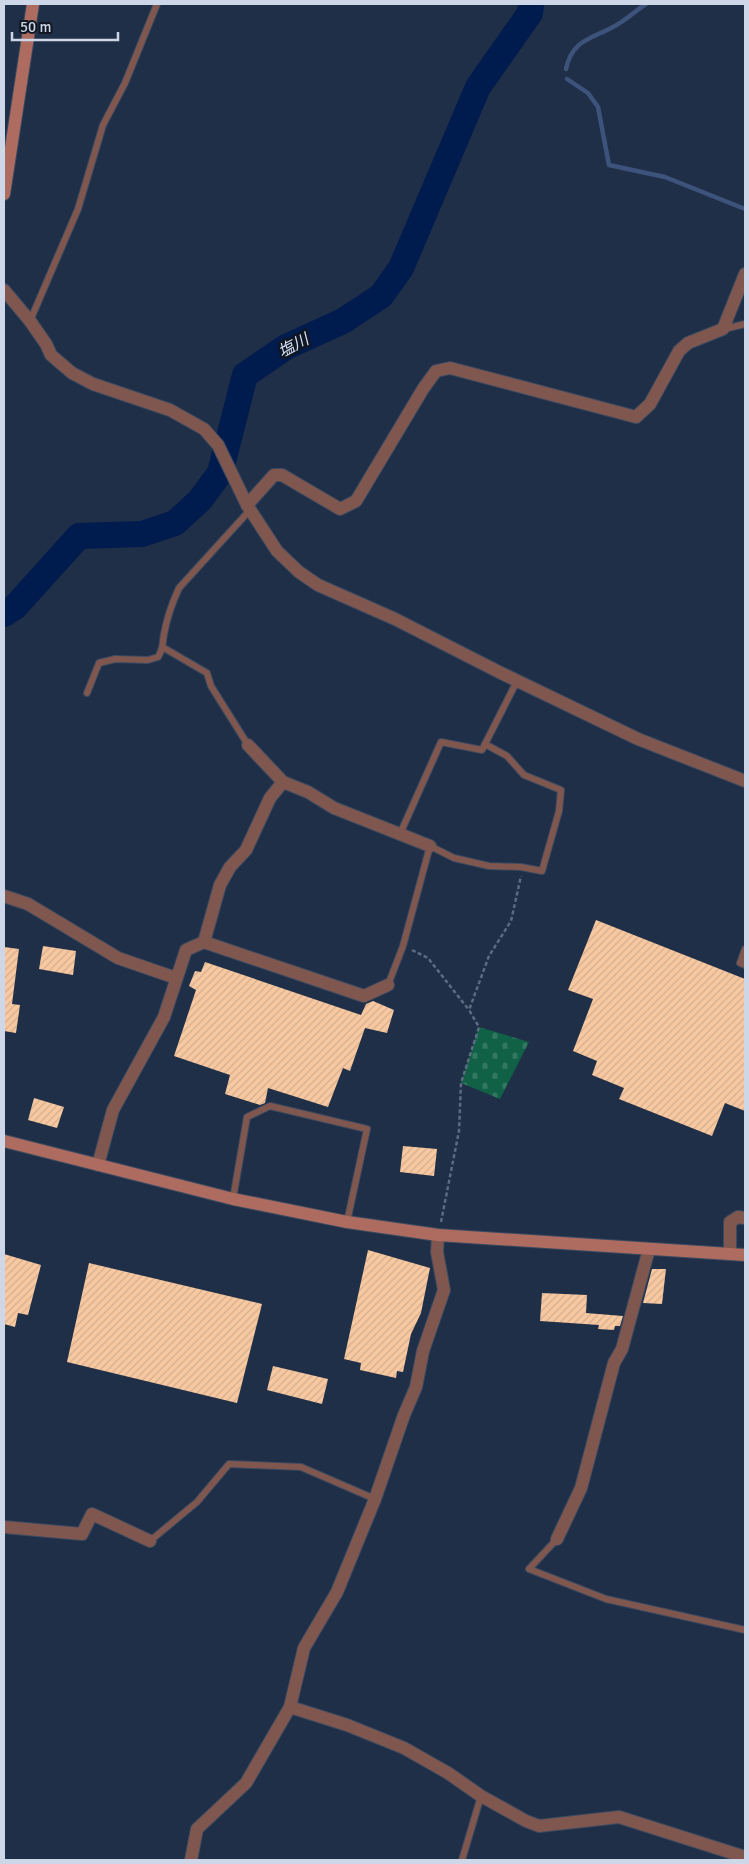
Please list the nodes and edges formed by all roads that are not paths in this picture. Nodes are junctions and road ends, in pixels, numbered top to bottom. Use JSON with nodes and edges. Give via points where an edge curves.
{"nodes":[{"id":1,"x":33,"y":4,"type":"edge"},
{"id":2,"x":157,"y":4,"type":"edge"},
{"id":3,"x":4,"y":194,"type":"edge"},
{"id":4,"x":745,"y":274,"type":"edge"},
{"id":5,"x":4,"y":290,"type":"edge"},
{"id":6,"x":30,"y":321,"type":"junction"},
{"id":7,"x":745,"y":324,"type":"edge"},
{"id":8,"x":723,"y":329,"type":"junction"},
{"id":9,"x":248,"y":508,"type":"junction"},
{"id":10,"x":164,"y":648,"type":"junction"},
{"id":11,"x":517,"y":681,"type":"junction"},
{"id":12,"x":86,"y":693,"type":"dead end"},
{"id":13,"x":248,"y":744,"type":"joint"},
{"id":14,"x":485,"y":744,"type":"junction"},
{"id":15,"x":745,"y":781,"type":"edge"},
{"id":16,"x":283,"y":782,"type":"junction"},
{"id":17,"x":400,"y":834,"type":"junction"},
{"id":18,"x":430,"y":846,"type":"junction"},
{"id":19,"x":4,"y":896,"type":"edge"},
{"id":20,"x":204,"y":942,"type":"junction"},
{"id":21,"x":745,"y":949,"type":"edge"},
{"id":22,"x":745,"y":965,"type":"edge"},
{"id":23,"x":176,"y":978,"type":"junction"},
{"id":24,"x":388,"y":985,"type":"joint"},
{"id":25,"x":4,"y":1141,"type":"edge"},
{"id":26,"x":98,"y":1165,"type":"junction"},
{"id":27,"x":233,"y":1199,"type":"junction"},
{"id":28,"x":745,"y":1218,"type":"edge"},
{"id":29,"x":347,"y":1222,"type":"junction"},
{"id":30,"x":438,"y":1235,"type":"junction"},
{"id":31,"x":649,"y":1249,"type":"junction"},
{"id":32,"x":730,"y":1254,"type":"junction"},
{"id":33,"x":745,"y":1255,"type":"edge"},
{"id":34,"x":375,"y":1499,"type":"junction"},
{"id":35,"x":4,"y":1527,"type":"edge"},
{"id":36,"x":557,"y":1539,"type":"joint"},
{"id":37,"x":150,"y":1541,"type":"joint"},
{"id":38,"x":745,"y":1630,"type":"edge"},
{"id":39,"x":290,"y":1707,"type":"junction"},
{"id":40,"x":481,"y":1796,"type":"junction"},
{"id":41,"x":745,"y":1857,"type":"edge"},
{"id":42,"x":191,"y":1860,"type":"edge"},
{"id":43,"x":462,"y":1860,"type":"edge"}],
"edges":[{"from":1,"to":3,"type":"street"},
{"from":2,"to":6,"type":"lane","via":[[125,82],[103,125],[78,209]]},
{"from":4,"to":8,"type":"street"},
{"from":5,"to":6,"type":"street"},
{"from":6,"to":9,"type":"street","via":[[52,355],[72,373],[93,384],[170,410],[204,429],[218,446]]},
{"from":7,"to":8,"type":"lane"},
{"from":8,"to":9,"type":"street","via":[[679,351],[650,404],[636,417],[450,368],[436,371],[356,501],[340,509],[282,475],[274,476]]},
{"from":9,"to":10,"type":"lane","via":[[179,588],[172,603]]},
{"from":9,"to":11,"type":"street","via":[[277,551],[318,585],[395,619]]},
{"from":10,"to":12,"type":"lane","via":[[158,657],[148,660],[115,659],[100,664]]},
{"from":10,"to":13,"type":"lane","via":[[207,673],[211,686]]},
{"from":11,"to":14,"type":"lane"},
{"from":11,"to":15,"type":"street","via":[[638,739]]},
{"from":13,"to":16,"type":"street"},
{"from":14,"to":17,"type":"lane","via":[[482,750],[441,742]]},
{"from":14,"to":18,"type":"lane","via":[[508,756],[524,776],[561,790],[559,811],[542,871],[490,866],[454,858]]},
{"from":16,"to":17,"type":"street","via":[[334,808]]},
{"from":16,"to":20,"type":"street","via":[[270,798],[246,850],[230,867],[220,885]]},
{"from":17,"to":18,"type":"street"},
{"from":18,"to":24,"type":"lane","via":[[403,946]]},
{"from":19,"to":23,"type":"street","via":[[28,904],[118,958]]},
{"from":20,"to":23,"type":"street","via":[[186,950]]},
{"from":20,"to":24,"type":"street","via":[[364,996]]},
{"from":21,"to":22,"type":"lane","via":[[740,963]]},
{"from":23,"to":26,"type":"street","via":[[164,1017],[113,1110]]},
{"from":25,"to":26,"type":"street"},
{"from":26,"to":27,"type":"street"},
{"from":27,"to":29,"type":"street"},
{"from":27,"to":29,"type":"lane","via":[[247,1117],[270,1106],[367,1129]]},
{"from":28,"to":32,"type":"street","via":[[738,1217],[730,1222]]},
{"from":29,"to":30,"type":"street"},
{"from":30,"to":31,"type":"street"},
{"from":30,"to":34,"type":"street","via":[[437,1252],[444,1290],[422,1351],[416,1387]]},
{"from":31,"to":32,"type":"street"},
{"from":31,"to":36,"type":"street","via":[[581,1488]]},
{"from":32,"to":33,"type":"street"},
{"from":34,"to":37,"type":"lane","via":[[301,1467],[229,1464],[197,1502]]},
{"from":34,"to":39,"type":"street","via":[[337,1592],[304,1648]]},
{"from":35,"to":37,"type":"street","via":[[82,1534],[92,1514]]},
{"from":36,"to":38,"type":"lane","via":[[529,1569],[606,1599]]},
{"from":39,"to":40,"type":"street","via":[[404,1748]]},
{"from":39,"to":42,"type":"street","via":[[246,1783],[197,1829]]},
{"from":40,"to":41,"type":"street","via":[[539,1826],[618,1817]]},
{"from":40,"to":43,"type":"lane"}]}
